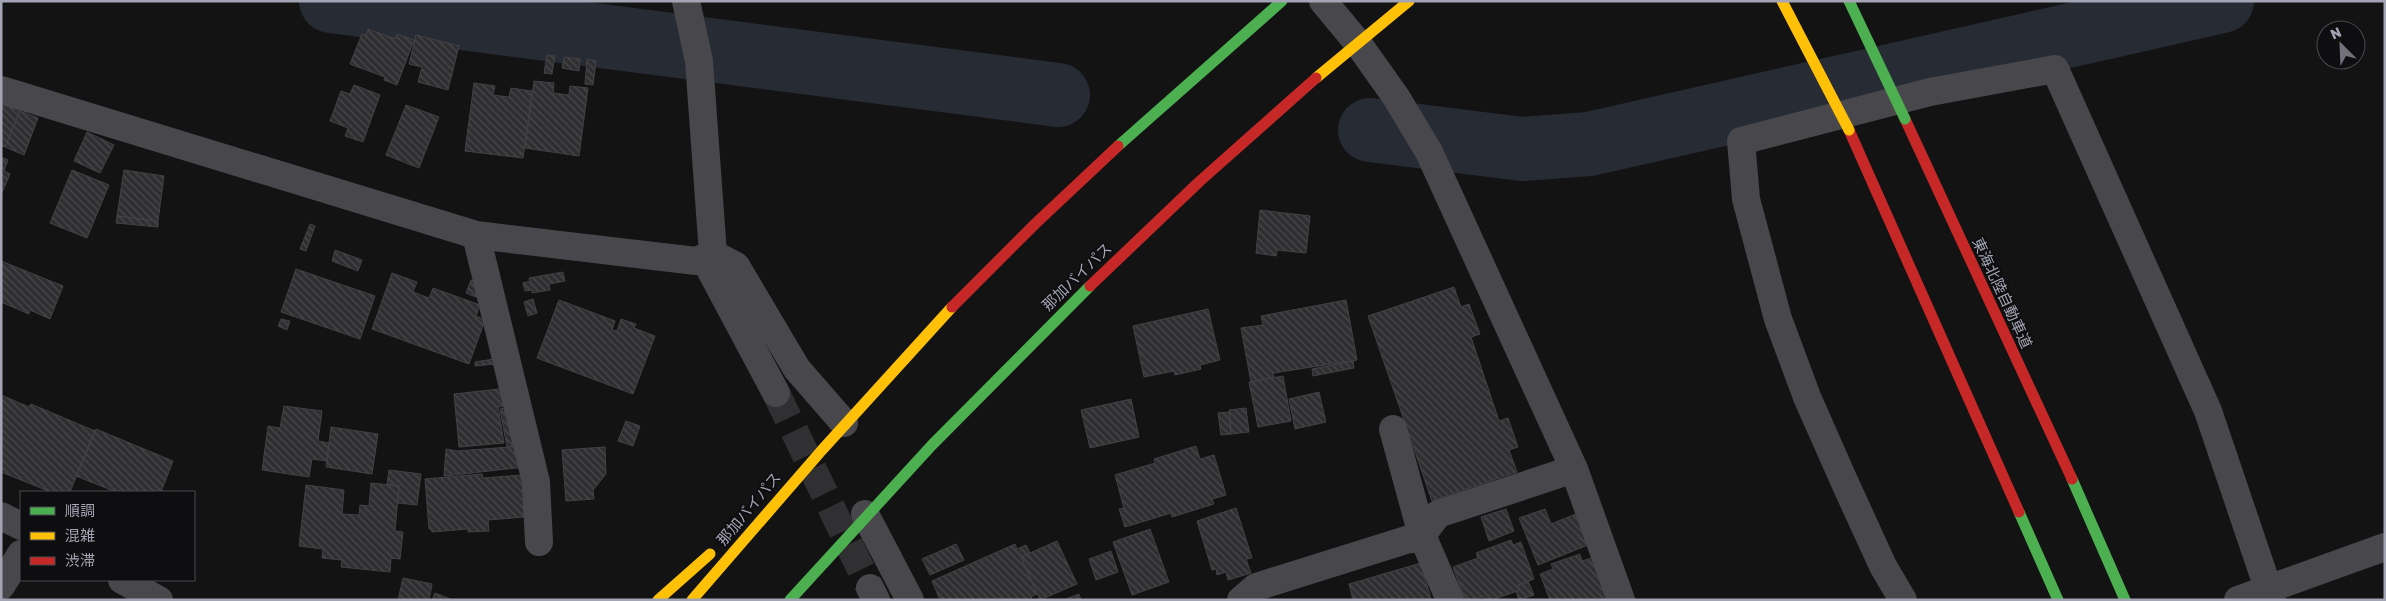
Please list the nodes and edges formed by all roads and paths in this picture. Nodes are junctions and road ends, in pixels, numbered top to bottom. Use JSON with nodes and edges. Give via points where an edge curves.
{"nodes":[{"id":1,"x":686,"y":1,"type":"edge"},
{"id":2,"x":1282,"y":1,"type":"edge"},
{"id":3,"x":1323,"y":1,"type":"edge"},
{"id":4,"x":1409,"y":1,"type":"edge"},
{"id":5,"x":1782,"y":1,"type":"edge"},
{"id":6,"x":1849,"y":1,"type":"edge"},
{"id":7,"x":1358,"y":42,"type":"junction"},
{"id":8,"x":1,"y":90,"type":"edge"},
{"id":9,"x":476,"y":235,"type":"junction"},
{"id":10,"x":708,"y":256,"type":"junction"},
{"id":11,"x":776,"y":393,"type":"tunnel mouth"},
{"id":12,"x":844,"y":423,"type":"junction"},
{"id":13,"x":1393,"y":428,"type":"dead end"},
{"id":14,"x":816,"y":453,"type":"junction"},
{"id":15,"x":1574,"y":469,"type":"junction"},
{"id":16,"x":866,"y":514,"type":"junction"},
{"id":17,"x":1,"y":516,"type":"edge"},
{"id":18,"x":20,"y":526,"type":"edge"},
{"id":19,"x":738,"y":529,"type":"dead end"},
{"id":20,"x":1422,"y":535,"type":"junction"},
{"id":21,"x":539,"y":542,"type":"dead end"},
{"id":22,"x":718,"y":547,"type":"dead end"},
{"id":23,"x":2385,"y":547,"type":"edge"},
{"id":24,"x":20,"y":556,"type":"edge"},
{"id":25,"x":124,"y":581,"type":"edge"},
{"id":26,"x":1,"y":586,"type":"edge"},
{"id":27,"x":2270,"y":594,"type":"edge"},
{"id":28,"x":1253,"y":595,"type":"edge"},
{"id":29,"x":159,"y":600,"type":"edge"},
{"id":30,"x":658,"y":600,"type":"edge"},
{"id":31,"x":692,"y":600,"type":"edge"},
{"id":32,"x":790,"y":600,"type":"edge"},
{"id":33,"x":910,"y":600,"type":"edge"},
{"id":34,"x":1450,"y":600,"type":"edge"},
{"id":35,"x":1621,"y":600,"type":"edge"},
{"id":36,"x":1903,"y":600,"type":"edge"},
{"id":37,"x":2058,"y":600,"type":"edge"},
{"id":38,"x":2125,"y":600,"type":"edge"},
{"id":39,"x":2238,"y":600,"type":"edge"}],
"edges":[{"from":1,"to":10,"type":"street","via":[[699,61]]},
{"from":2,"to":12,"type":"highway","name":"那加バイパス","via":[[1059,201],[956,303]]},
{"from":3,"to":7,"type":"street"},
{"from":4,"to":7,"type":"highway","name":"那加バイパス"},
{"from":5,"to":37,"type":"highway","bridge":true,"via":[[1849,130]]},
{"from":6,"to":38,"type":"highway","name":"東海北陸自動車道","bridge":true,"via":[[2102,544]]},
{"from":7,"to":15,"type":"street","via":[[1429,152]]},
{"from":7,"to":16,"type":"highway","name":"那加バイパス","via":[[1249,136],[1142,235]]},
{"from":8,"to":9,"type":"street"},
{"from":9,"to":10,"type":"street","via":[[696,261]]},
{"from":9,"to":21,"type":"street","via":[[536,482]]},
{"from":10,"to":11,"type":"street"},
{"from":10,"to":12,"type":"street","via":[[736,266],[797,369]]},
{"from":12,"to":14,"type":"highway","name":"那加バイパス"},
{"from":13,"to":20,"type":"street"},
{"from":14,"to":19,"type":"highway"},
{"from":14,"to":31,"type":"highway","name":"那加バイパス"},
{"from":15,"to":20,"type":"street","via":[[1438,514]]},
{"from":15,"to":35,"type":"street"},
{"from":16,"to":32,"type":"highway","name":"那加バイパス"},
{"from":16,"to":33,"type":"street"},
{"from":17,"to":18,"type":"street"},
{"from":20,"to":28,"type":"street"},
{"from":20,"to":34,"type":"street"},
{"from":22,"to":30,"type":"highway"},
{"from":23,"to":27,"type":"street"},
{"from":24,"to":26,"type":"street"},
{"from":25,"to":29,"type":"street"},
{"from":27,"to":36,"type":"street","via":[[2208,411],[2056,69],[1930,92],[1741,141],[1746,199],[1778,319],[1806,397],[1883,566]]},
{"from":27,"to":39,"type":"street"}]}
